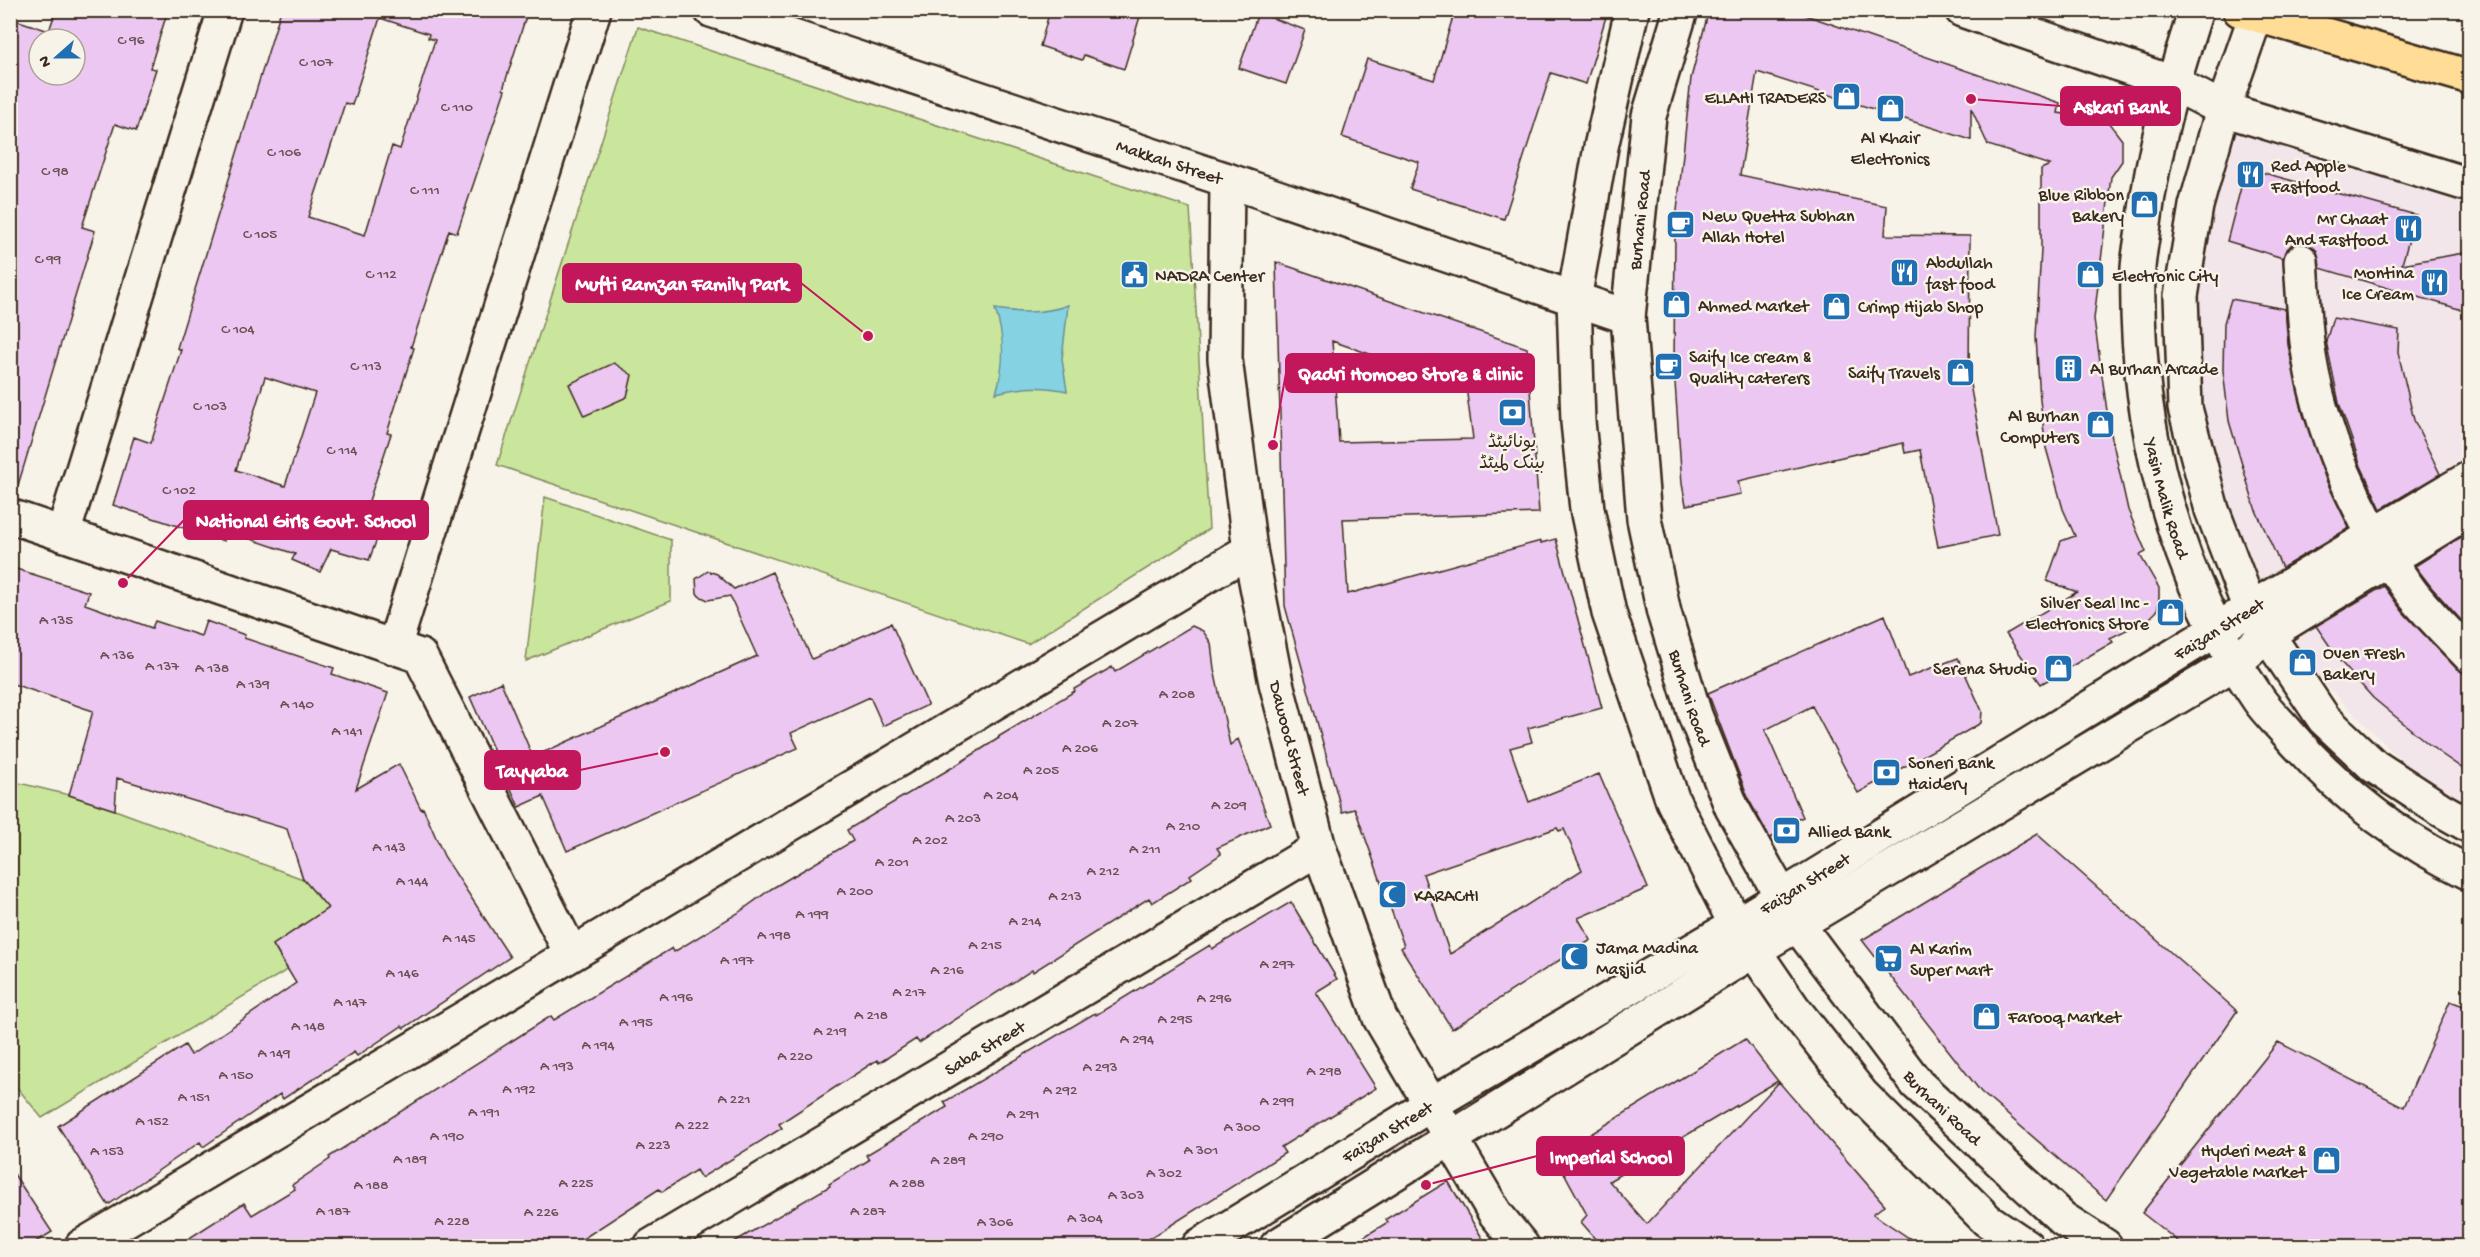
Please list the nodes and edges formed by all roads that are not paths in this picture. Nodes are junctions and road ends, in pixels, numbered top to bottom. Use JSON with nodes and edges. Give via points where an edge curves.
{"nodes":[{"id":1,"x":225,"y":10,"type":"edge"},
{"id":2,"x":594,"y":10,"type":"edge"},
{"id":3,"x":711,"y":10,"type":"edge"},
{"id":4,"x":1632,"y":10,"type":"edge"},
{"id":5,"x":1681,"y":10,"type":"edge"},
{"id":6,"x":1962,"y":10,"type":"edge"},
{"id":7,"x":2196,"y":10,"type":"edge"},
{"id":8,"x":2248,"y":13,"type":"edge"},
{"id":9,"x":2469,"y":77,"type":"edge"},
{"id":10,"x":2173,"y":83,"type":"junction"},
{"id":11,"x":2223,"y":109,"type":"junction"},
{"id":12,"x":1227,"y":180,"type":"junction"},
{"id":13,"x":2469,"y":185,"type":"edge"},
{"id":14,"x":2301,"y":261,"type":"dead end"},
{"id":15,"x":1574,"y":299,"type":"junction"},
{"id":16,"x":1628,"y":317,"type":"junction"},
{"id":17,"x":2469,"y":478,"type":"edge"},
{"id":18,"x":2469,"y":510,"type":"edge"},
{"id":19,"x":10,"y":516,"type":"edge"},
{"id":20,"x":63,"y":534,"type":"junction"},
{"id":21,"x":2381,"y":547,"type":"junction"},
{"id":22,"x":1250,"y":550,"type":"junction"},
{"id":23,"x":2259,"y":621,"type":"junction"},
{"id":24,"x":2217,"y":630,"type":"junction"},
{"id":25,"x":394,"y":647,"type":"junction"},
{"id":26,"x":2469,"y":656,"type":"edge"},
{"id":27,"x":2236,"y":662,"type":"junction"},
{"id":28,"x":2469,"y":826,"type":"edge"},
{"id":29,"x":1318,"y":848,"type":"junction"},
{"id":30,"x":2469,"y":873,"type":"edge"},
{"id":31,"x":1789,"y":911,"type":"junction"},
{"id":32,"x":1745,"y":938,"type":"junction"},
{"id":33,"x":571,"y":953,"type":"junction"},
{"id":34,"x":1430,"y":1105,"type":"junction"},
{"id":35,"x":1452,"y":1140,"type":"junction"},
{"id":36,"x":98,"y":1242,"type":"edge"},
{"id":37,"x":651,"y":1246,"type":"edge"},
{"id":38,"x":1199,"y":1246,"type":"edge"},
{"id":39,"x":1277,"y":1246,"type":"edge"},
{"id":40,"x":1522,"y":1246,"type":"edge"},
{"id":41,"x":2026,"y":1246,"type":"edge"},
{"id":42,"x":2105,"y":1246,"type":"edge"}],
"edges":[{"from":1,"to":20,"type":"street"},
{"from":2,"to":25,"type":"street"},
{"from":3,"to":12,"type":"street","name":"Makkah Street"},
{"from":4,"to":15,"type":"street","via":[[1600,147]]},
{"from":5,"to":16,"type":"street","name":"Burhani Road","via":[[1649,116]]},
{"from":6,"to":10,"type":"street"},
{"from":7,"to":10,"type":"street","name":"Yasin Malik Road"},
{"from":8,"to":9,"type":"main road"},
{"from":8,"to":11,"type":"street"},
{"from":10,"to":11,"type":"street"},
{"from":10,"to":24,"type":"street","name":"Yasin Malik Road","via":[[2150,174],[2138,267],[2140,361],[2154,454],[2179,544]]},
{"from":11,"to":13,"type":"street"},
{"from":11,"to":23,"type":"street","via":[[2196,207],[2181,296],[2185,408],[2212,510]]},
{"from":12,"to":15,"type":"street","name":"Makkah Street"},
{"from":12,"to":22,"type":"street","name":"Dawood Street","via":[[1225,360]]},
{"from":14,"to":21,"type":"street","via":[[2307,344],[2324,420],[2357,503]]},
{"from":15,"to":16,"type":"street","name":"Makkah Street"},
{"from":15,"to":32,"type":"street","via":[[1578,422],[1587,509],[1609,613],[1673,801]]},
{"from":16,"to":31,"type":"street","name":"Burhani Road","via":[[1644,519],[1664,613],[1695,715],[1732,808]]},
{"from":17,"to":21,"type":"street","name":"Faizan Street"},
{"from":18,"to":21,"type":"street","name":"Faizan Street"},
{"from":19,"to":20,"type":"street"},
{"from":20,"to":25,"type":"street"},
{"from":21,"to":23,"type":"street","name":"Faizan Street"},
{"from":21,"to":26,"type":"street","via":[[2412,593]]},
{"from":22,"to":29,"type":"street","name":"Dawood Street","via":[[1276,683]]},
{"from":22,"to":33,"type":"street"},
{"from":23,"to":24,"type":"street","name":"Faizan Street"},
{"from":23,"to":27,"type":"street","name":"Faizan Street"},
{"from":23,"to":28,"type":"street","via":[[2324,719],[2374,766]]},
{"from":24,"to":27,"type":"street","name":"Yasin Malik Road"},
{"from":24,"to":31,"type":"street","name":"Faizan Street"},
{"from":25,"to":33,"type":"street","via":[[420,656]]},
{"from":27,"to":30,"type":"street","name":"Yasin Malik Road","via":[[2259,700],[2313,762],[2375,816]]},
{"from":27,"to":31,"type":"street","name":"Faizan Street"},
{"from":29,"to":34,"type":"street","name":"Dawood Street","via":[[1380,1017]]},
{"from":29,"to":37,"type":"street","name":"Saba Street"},
{"from":31,"to":32,"type":"street","name":"Faizan Street"},
{"from":31,"to":42,"type":"street","name":"Burhani Road","via":[[1917,1084],[2063,1219]]},
{"from":32,"to":34,"type":"street","name":"Faizan Street"},
{"from":32,"to":35,"type":"street","name":"Faizan Street"},
{"from":32,"to":41,"type":"street","via":[[1793,1008],[1862,1095],[1987,1220]]},
{"from":33,"to":36,"type":"street"},
{"from":34,"to":35,"type":"street","name":"Dawood Street"},
{"from":34,"to":38,"type":"street","name":"Faizan Street"},
{"from":35,"to":39,"type":"street","name":"Faizan Street"},
{"from":35,"to":40,"type":"street","name":"Dawood Street","via":[[1495,1213]]}]}
